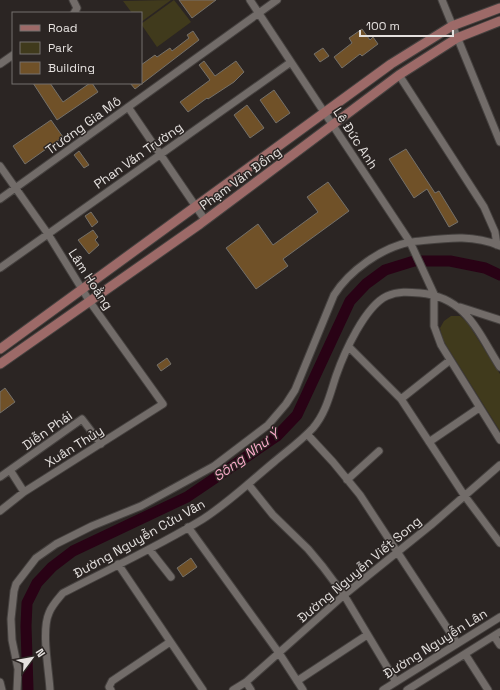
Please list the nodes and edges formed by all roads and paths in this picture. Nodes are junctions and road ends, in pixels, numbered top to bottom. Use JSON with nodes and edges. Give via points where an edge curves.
{"nodes":[{"id":1,"x":73,"y":0,"type":"edge"},
{"id":2,"x":250,"y":0,"type":"edge"},
{"id":3,"x":277,"y":0,"type":"edge"},
{"id":4,"x":442,"y":0,"type":"edge"},
{"id":5,"x":498,"y":0,"type":"edge"},
{"id":6,"x":500,"y":4,"type":"edge"},
{"id":7,"x":500,"y":8,"type":"edge"},
{"id":8,"x":75,"y":12,"type":"edge"},
{"id":9,"x":258,"y":13,"type":"junction"},
{"id":10,"x":500,"y":21,"type":"edge"},
{"id":11,"x":452,"y":26,"type":"junction"},
{"id":12,"x":457,"y":38,"type":"junction"},
{"id":13,"x":12,"y":56,"type":"edge"},
{"id":14,"x":291,"y":62,"type":"junction"},
{"id":15,"x":0,"y":64,"type":"edge"},
{"id":16,"x":399,"y":75,"type":"junction"},
{"id":17,"x":128,"y":107,"type":"junction"},
{"id":18,"x":325,"y":113,"type":"junction"},
{"id":19,"x":333,"y":126,"type":"junction"},
{"id":20,"x":500,"y":142,"type":"edge"},
{"id":21,"x":160,"y":154,"type":"junction"},
{"id":22,"x":0,"y":166,"type":"edge"},
{"id":23,"x":15,"y":188,"type":"junction"},
{"id":24,"x":0,"y":199,"type":"edge"},
{"id":25,"x":196,"y":207,"type":"junction"},
{"id":26,"x":205,"y":220,"type":"junction"},
{"id":27,"x":48,"y":234,"type":"junction"},
{"id":28,"x":410,"y":242,"type":"junction"},
{"id":29,"x":498,"y":245,"type":"edge"},
{"id":30,"x":0,"y":268,"type":"edge"},
{"id":31,"x":82,"y":290,"type":"junction"},
{"id":32,"x":434,"y":294,"type":"junction"},
{"id":33,"x":90,"y":302,"type":"junction"},
{"id":34,"x":460,"y":307,"type":"junction"},
{"id":35,"x":500,"y":320,"type":"edge"},
{"id":36,"x":349,"y":348,"type":"junction"},
{"id":37,"x":0,"y":349,"type":"edge"},
{"id":38,"x":449,"y":361,"type":"junction"},
{"id":39,"x":0,"y":364,"type":"edge"},
{"id":40,"x":500,"y":367,"type":"edge"},
{"id":41,"x":402,"y":399,"type":"junction"},
{"id":42,"x":163,"y":404,"type":"joint"},
{"id":43,"x":479,"y":408,"type":"junction"},
{"id":44,"x":306,"y":434,"type":"junction"},
{"id":45,"x":500,"y":440,"type":"edge"},
{"id":46,"x":429,"y":442,"type":"junction"},
{"id":47,"x":101,"y":444,"type":"junction"},
{"id":48,"x":380,"y":451,"type":"dead end"},
{"id":49,"x":500,"y":464,"type":"edge"},
{"id":50,"x":10,"y":470,"type":"junction"},
{"id":51,"x":0,"y":477,"type":"edge"},
{"id":52,"x":347,"y":480,"type":"junction"},
{"id":53,"x":248,"y":484,"type":"junction"},
{"id":54,"x":24,"y":492,"type":"junction"},
{"id":55,"x":464,"y":495,"type":"junction"},
{"id":56,"x":0,"y":511,"type":"edge"},
{"id":57,"x":188,"y":527,"type":"junction"},
{"id":58,"x":500,"y":543,"type":"edge"},
{"id":59,"x":149,"y":549,"type":"junction"},
{"id":60,"x":397,"y":551,"type":"junction"},
{"id":61,"x":118,"y":564,"type":"junction"},
{"id":62,"x":170,"y":576,"type":"dead end"},
{"id":63,"x":344,"y":595,"type":"junction"},
{"id":64,"x":500,"y":617,"type":"edge"},
{"id":65,"x":497,"y":634,"type":"edge"},
{"id":66,"x":367,"y":635,"type":"junction"},
{"id":67,"x":170,"y":642,"type":"junction"},
{"id":68,"x":457,"y":643,"type":"junction"},
{"id":69,"x":500,"y":646,"type":"edge"},
{"id":70,"x":279,"y":653,"type":"junction"},
{"id":71,"x":465,"y":654,"type":"junction"},
{"id":72,"x":297,"y":681,"type":"junction"},
{"id":73,"x":0,"y":682,"type":"edge"},
{"id":74,"x":246,"y":682,"type":"junction"},
{"id":75,"x":396,"y":682,"type":"junction"},
{"id":76,"x":107,"y":689,"type":"edge"},
{"id":77,"x":2,"y":690,"type":"edge"},
{"id":78,"x":17,"y":690,"type":"edge"},
{"id":79,"x":50,"y":690,"type":"edge"},
{"id":80,"x":203,"y":690,"type":"edge"},
{"id":81,"x":233,"y":690,"type":"edge"},
{"id":82,"x":251,"y":690,"type":"edge"},
{"id":83,"x":303,"y":690,"type":"edge"},
{"id":84,"x":383,"y":690,"type":"edge"},
{"id":85,"x":407,"y":690,"type":"edge"},
{"id":86,"x":488,"y":690,"type":"edge"}],
"edges":[{"from":1,"to":8,"type":"street","via":[[77,8]]},
{"from":2,"to":9,"type":"street","name":"Lê Đức Anh"},
{"from":3,"to":9,"type":"street","name":"Trương Gia Mô"},
{"from":4,"to":11,"type":"street"},
{"from":5,"to":6,"type":"street"},
{"from":7,"to":11,"type":"main road","name":"Phạm Văn Đồng"},
{"from":9,"to":14,"type":"street","name":"Lê Đức Anh"},
{"from":9,"to":17,"type":"street","name":"Trương Gia Mô"},
{"from":10,"to":12,"type":"main road","name":"Phạm Văn Đồng"},
{"from":11,"to":12,"type":"street"},
{"from":11,"to":18,"type":"main road","name":"Phạm Văn Đồng","via":[[391,64]]},
{"from":12,"to":16,"type":"main road","name":"Phạm Văn Đồng"},
{"from":12,"to":20,"type":"street"},
{"from":13,"to":15,"type":"street"},
{"from":14,"to":18,"type":"street","name":"Lê Đức Anh"},
{"from":14,"to":21,"type":"street","name":"Phan Văn Trường"},
{"from":16,"to":19,"type":"main road","name":"Phạm Văn Đồng"},
{"from":16,"to":29,"type":"street","via":[[484,206]]},
{"from":17,"to":21,"type":"street"},
{"from":17,"to":23,"type":"street","name":"Trương Gia Mô"},
{"from":18,"to":19,"type":"street","name":"Lê Đức Anh"},
{"from":18,"to":25,"type":"main road","name":"Phạm Văn Đồng"},
{"from":19,"to":26,"type":"main road","name":"Phạm Văn Đồng"},
{"from":19,"to":28,"type":"street","name":"Lê Đức Anh"},
{"from":21,"to":25,"type":"street"},
{"from":21,"to":27,"type":"street","name":"Phan Văn Trường"},
{"from":22,"to":23,"type":"street","name":"Lâm Hoằng"},
{"from":23,"to":24,"type":"street","name":"Trương Gia Mô"},
{"from":23,"to":27,"type":"street","name":"Lâm Hoằng"},
{"from":25,"to":26,"type":"street"},
{"from":25,"to":31,"type":"main road","name":"Phạm Văn Đồng"},
{"from":26,"to":33,"type":"main road","name":"Phạm Văn Đồng"},
{"from":27,"to":30,"type":"street","name":"Phan Văn Trường"},
{"from":27,"to":31,"type":"street","name":"Lâm Hoằng"},
{"from":28,"to":29,"type":"street","via":[[461,237]]},
{"from":28,"to":32,"type":"street","name":"Lê Đức Anh"},
{"from":28,"to":78,"type":"street","via":[[372,259],[341,284],[330,303],[295,390],[268,425],[214,466],[141,506],[56,544],[36,558],[16,584],[14,591],[11,619],[18,669]]},
{"from":31,"to":33,"type":"street","name":"Lâm Hoằng"},
{"from":31,"to":37,"type":"main road","name":"Phạm Văn Đồng"},
{"from":32,"to":34,"type":"street"},
{"from":32,"to":36,"type":"street","name":"Đường Nguyễn Cửu Vân","via":[[406,291],[375,302],[365,315]]},
{"from":32,"to":38,"type":"street","name":"Lê Đức Anh","via":[[434,326]]},
{"from":33,"to":39,"type":"main road","name":"Phạm Văn Đồng"},
{"from":33,"to":42,"type":"street","name":"Lâm Hoằng"},
{"from":34,"to":35,"type":"street"},
{"from":34,"to":40,"type":"street"},
{"from":36,"to":41,"type":"street"},
{"from":36,"to":44,"type":"street","name":"Đường Nguyễn Cửu Vân","via":[[336,375],[328,405],[314,427]]},
{"from":38,"to":41,"type":"street"},
{"from":38,"to":43,"type":"street","name":"Lê Đức Anh"},
{"from":41,"to":46,"type":"street"},
{"from":42,"to":47,"type":"street","name":"Xuân Thủy"},
{"from":43,"to":45,"type":"street","name":"Lê Đức Anh"},
{"from":43,"to":46,"type":"street"},
{"from":44,"to":52,"type":"street"},
{"from":44,"to":53,"type":"street","name":"Đường Nguyễn Cửu Vân"},
{"from":46,"to":55,"type":"street"},
{"from":47,"to":50,"type":"street","name":"Diễn Phái","via":[[82,419]]},
{"from":47,"to":54,"type":"street","name":"Xuân Thủy"},
{"from":48,"to":52,"type":"street"},
{"from":49,"to":55,"type":"street","name":"Đường Nguyễn Viết Song"},
{"from":50,"to":51,"type":"street","name":"Diễn Phái"},
{"from":50,"to":54,"type":"street"},
{"from":52,"to":60,"type":"street"},
{"from":53,"to":57,"type":"street","name":"Đường Nguyễn Cửu Vân","via":[[203,519]]},
{"from":53,"to":63,"type":"street","via":[[273,515],[308,549]]},
{"from":54,"to":56,"type":"street","name":"Xuân Thủy"},
{"from":55,"to":58,"type":"street"},
{"from":55,"to":60,"type":"street","name":"Đường Nguyễn Viết Song"},
{"from":57,"to":59,"type":"street","name":"Đường Nguyễn Cửu Vân"},
{"from":57,"to":70,"type":"street"},
{"from":59,"to":61,"type":"street","name":"Đường Nguyễn Cửu Vân"},
{"from":59,"to":62,"type":"street"},
{"from":60,"to":63,"type":"street","name":"Đường Nguyễn Viết Song"},
{"from":60,"to":68,"type":"street"},
{"from":61,"to":67,"type":"street"},
{"from":61,"to":79,"type":"street","name":"Đường Nguyễn Cửu Vân","via":[[63,593],[53,604],[48,614],[46,642]]},
{"from":63,"to":66,"type":"street"},
{"from":63,"to":70,"type":"street","name":"Đường Nguyễn Viết Song"},
{"from":64,"to":68,"type":"street","name":"Đường Nguyễn Lân"},
{"from":65,"to":69,"type":"street"},
{"from":65,"to":71,"type":"street","name":"Đường Nguyễn Lân"},
{"from":66,"to":72,"type":"street"},
{"from":66,"to":75,"type":"street"},
{"from":67,"to":76,"type":"street","via":[[112,681]]},
{"from":67,"to":80,"type":"street"},
{"from":68,"to":75,"type":"street","name":"Đường Nguyễn Lân"},
{"from":70,"to":72,"type":"street"},
{"from":70,"to":74,"type":"street","name":"Đường Nguyễn Viết Song"},
{"from":71,"to":85,"type":"street","name":"Đường Nguyễn Lân"},
{"from":71,"to":86,"type":"street"},
{"from":72,"to":83,"type":"street"},
{"from":73,"to":77,"type":"street"},
{"from":74,"to":81,"type":"street","name":"Đường Nguyễn Viết Song"},
{"from":74,"to":82,"type":"street"},
{"from":75,"to":84,"type":"street","name":"Đường Nguyễn Lân"}]}
